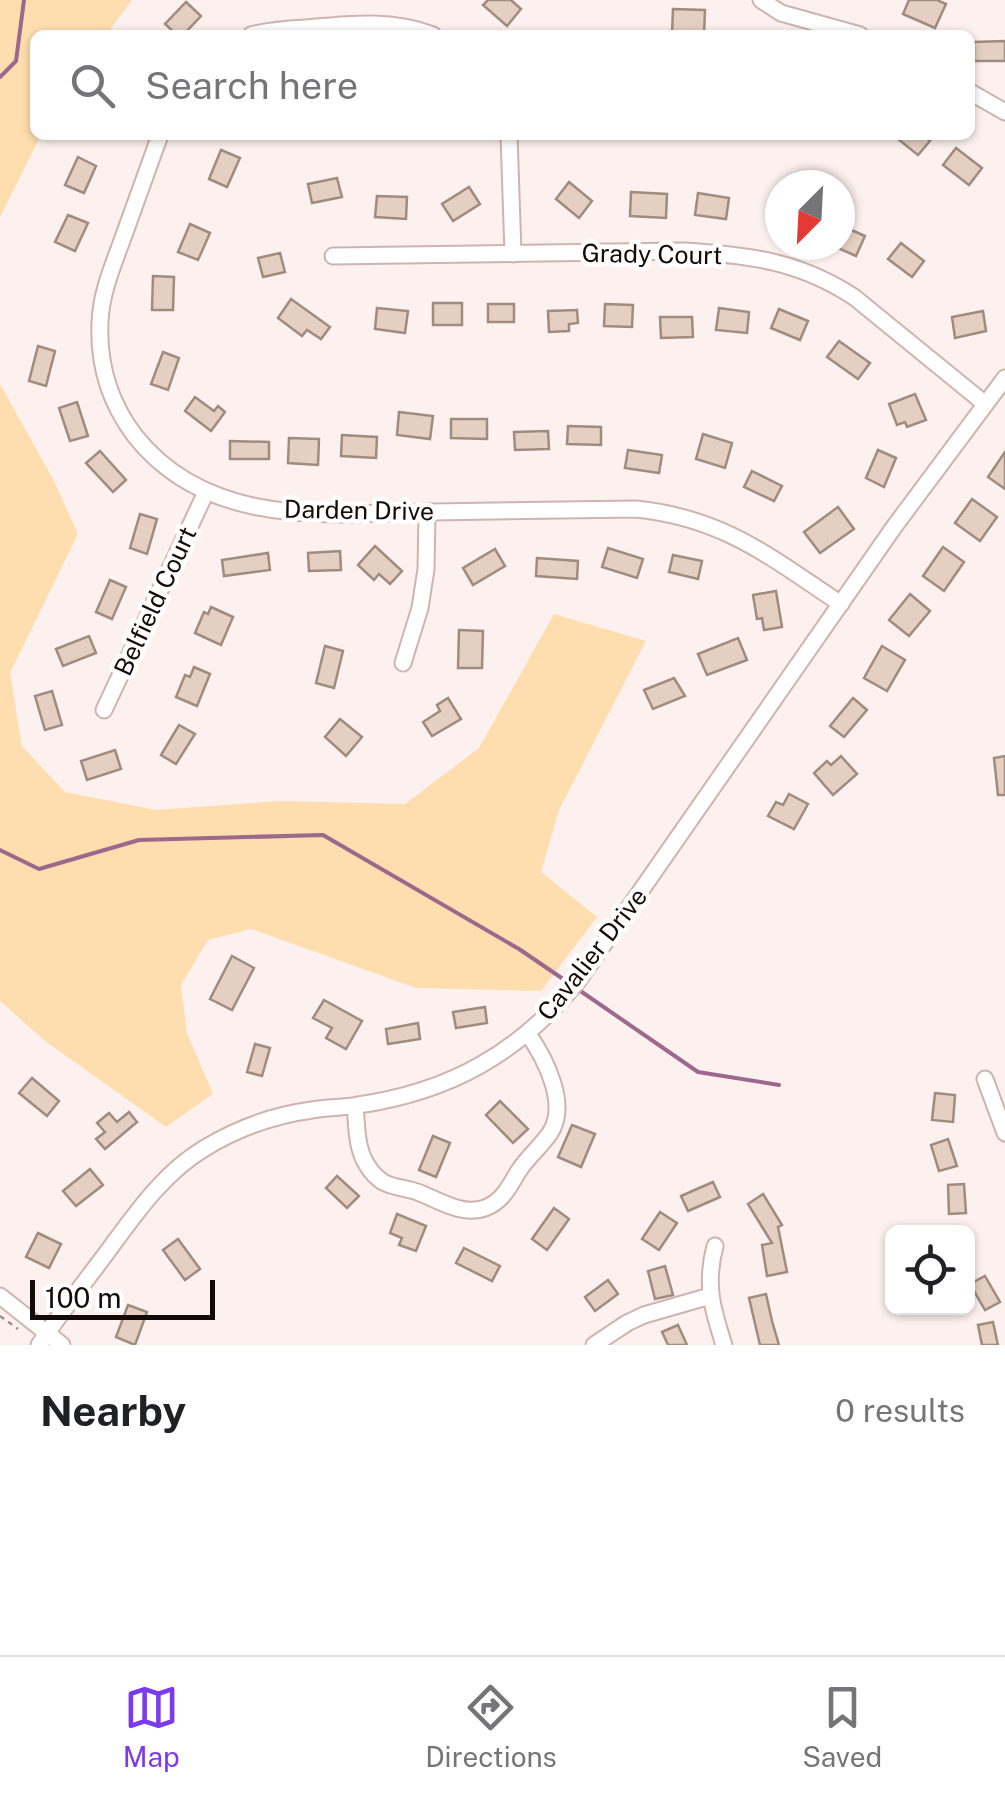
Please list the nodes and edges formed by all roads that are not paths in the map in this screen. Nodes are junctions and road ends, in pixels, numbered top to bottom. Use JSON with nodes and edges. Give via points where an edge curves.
{"nodes":[{"id":1,"x":761,"y":0,"type":"edge"},
{"id":2,"x":281,"y":30,"type":"edge"},
{"id":3,"x":416,"y":30,"type":"edge"},
{"id":4,"x":843,"y":30,"type":"edge"},
{"id":5,"x":975,"y":95,"type":"edge"},
{"id":6,"x":1005,"y":112,"type":"edge"},
{"id":7,"x":158,"y":140,"type":"edge"},
{"id":8,"x":509,"y":140,"type":"edge"},
{"id":9,"x":513,"y":254,"type":"junction"},
{"id":10,"x":334,"y":256,"type":"dead end"},
{"id":11,"x":1005,"y":378,"type":"edge"},
{"id":12,"x":984,"y":403,"type":"junction"},
{"id":13,"x":206,"y":492,"type":"junction"},
{"id":14,"x":428,"y":512,"type":"junction"},
{"id":15,"x":842,"y":604,"type":"junction"},
{"id":16,"x":403,"y":663,"type":"dead end"},
{"id":17,"x":104,"y":710,"type":"dead end"},
{"id":18,"x":528,"y":1034,"type":"junction"},
{"id":19,"x":985,"y":1078,"type":"dead end"},
{"id":20,"x":355,"y":1106,"type":"junction"},
{"id":21,"x":1005,"y":1133,"type":"edge"},
{"id":22,"x":715,"y":1246,"type":"dead end"},
{"id":23,"x":0,"y":1296,"type":"edge"},
{"id":24,"x":710,"y":1296,"type":"junction"},
{"id":25,"x":43,"y":1339,"type":"edge"},
{"id":26,"x":62,"y":1345,"type":"edge"},
{"id":27,"x":594,"y":1345,"type":"edge"},
{"id":28,"x":724,"y":1345,"type":"edge"}],
"edges":[{"from":1,"to":4,"type":"street"},
{"from":2,"to":3,"type":"street","via":[[380,23]]},
{"from":5,"to":6,"type":"street"},
{"from":7,"to":13,"type":"street","name":"Darden Drive","via":[[102,297],[102,364],[115,405],[142,445]]},
{"from":8,"to":9,"type":"street"},
{"from":9,"to":10,"type":"street","name":"Grady Court"},
{"from":9,"to":12,"type":"street","name":"Grady Court","via":[[684,251],[786,264],[854,297]]},
{"from":11,"to":12,"type":"street","name":"Cavalier Drive"},
{"from":12,"to":15,"type":"street","name":"Cavalier Drive"},
{"from":13,"to":14,"type":"street","name":"Darden Drive","via":[[284,511]]},
{"from":13,"to":17,"type":"street","name":"Belfield Court"},
{"from":14,"to":15,"type":"street","name":"Darden Drive","via":[[636,510],[688,518],[732,534]]},
{"from":14,"to":16,"type":"street","via":[[420,608]]},
{"from":15,"to":18,"type":"street","name":"Cavalier Drive","via":[[578,981]]},
{"from":18,"to":20,"type":"street","name":"Cavalier Drive","via":[[454,1079]]},
{"from":18,"to":20,"type":"street","via":[[554,1086],[554,1125],[505,1194],[484,1208],[454,1207],[379,1179],[363,1158]]},
{"from":19,"to":21,"type":"street"},
{"from":20,"to":25,"type":"street","name":"Cavalier Drive","via":[[257,1123],[191,1157],[135,1214]]},
{"from":22,"to":24,"type":"street"},
{"from":23,"to":25,"type":"street"},
{"from":24,"to":27,"type":"street","via":[[644,1315]]},
{"from":24,"to":28,"type":"street"},
{"from":25,"to":26,"type":"street"}]}
